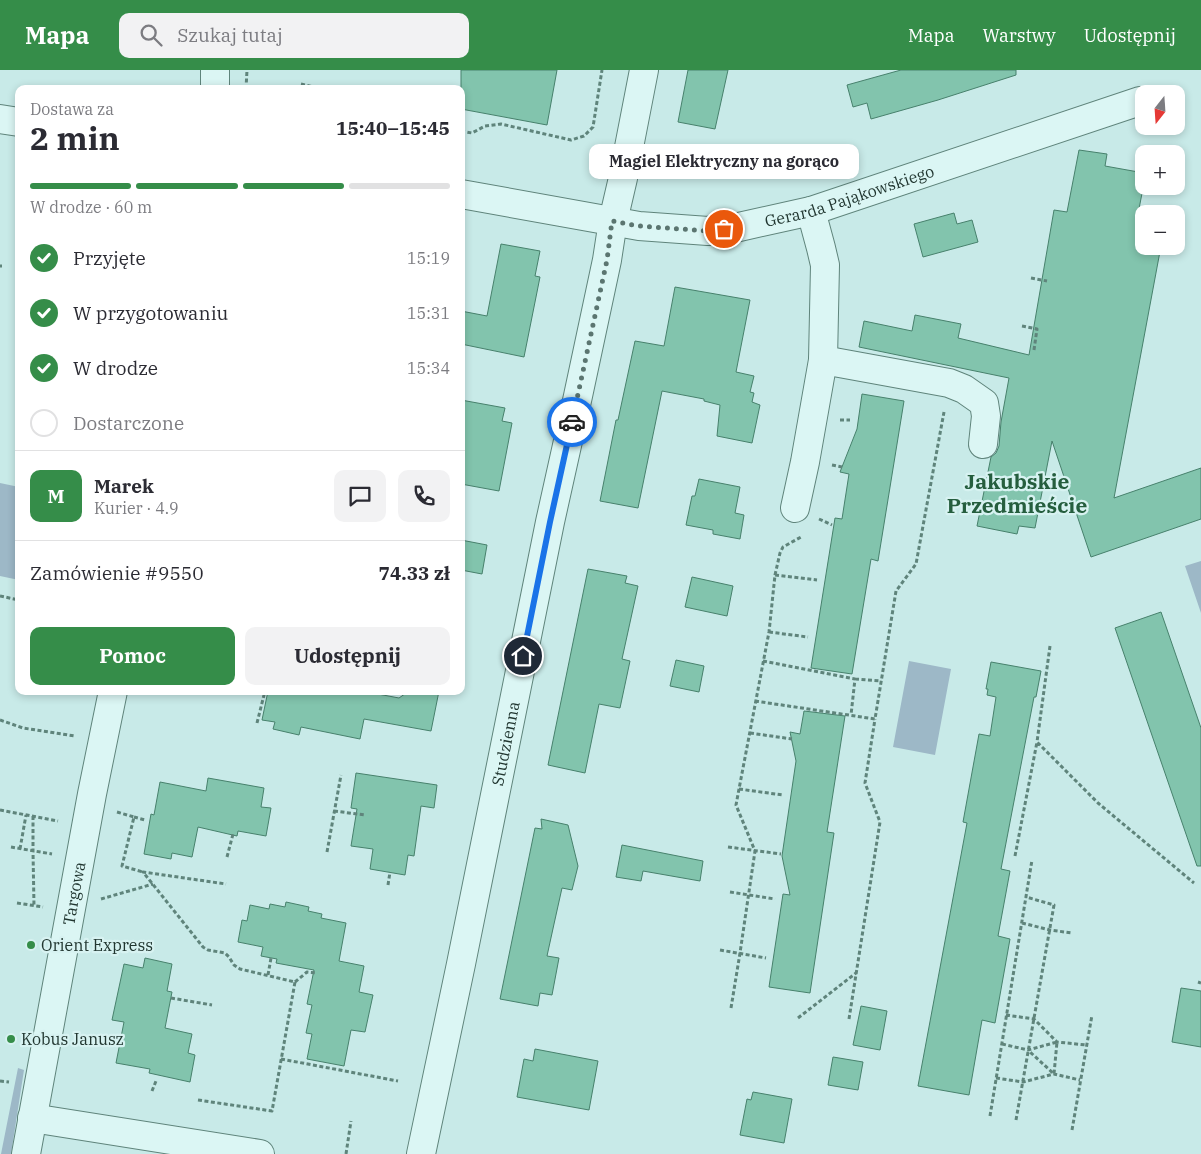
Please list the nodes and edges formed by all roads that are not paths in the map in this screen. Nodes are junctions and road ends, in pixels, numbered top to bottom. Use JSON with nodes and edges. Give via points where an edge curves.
{"nodes":[{"id":1,"x":215,"y":70,"type":"edge"},
{"id":2,"x":644,"y":70,"type":"edge"},
{"id":3,"x":215,"y":85,"type":"edge"},
{"id":4,"x":1135,"y":103,"type":"edge"},
{"id":5,"x":0,"y":119,"type":"edge"},
{"id":6,"x":15,"y":121,"type":"edge"},
{"id":7,"x":465,"y":195,"type":"edge"},
{"id":8,"x":811,"y":211,"type":"junction"},
{"id":9,"x":612,"y":221,"type":"junction"},
{"id":10,"x":822,"y":360,"type":"junction"},
{"id":11,"x":984,"y":444,"type":"dead end"},
{"id":12,"x":806,"y":513,"type":"road end"},
{"id":13,"x":113,"y":695,"type":"edge"},
{"id":14,"x":32,"y":1118,"type":"junction"},
{"id":15,"x":26,"y":1154,"type":"edge"},
{"id":16,"x":260,"y":1154,"type":"edge"},
{"id":17,"x":421,"y":1154,"type":"edge"}],
"edges":[{"from":1,"to":3,"type":"street"},
{"from":2,"to":9,"type":"street","name":"Studzienna"},
{"from":4,"to":8,"type":"street","name":"Gerarda Pająkowskiego"},
{"from":5,"to":6,"type":"street"},
{"from":7,"to":9,"type":"street","name":"Gerarda Pająkowskiego"},
{"from":8,"to":9,"type":"street","name":"Gerarda Pająkowskiego","via":[[708,231]]},
{"from":8,"to":10,"type":"street","via":[[824,265]]},
{"from":9,"to":17,"type":"street","name":"Studzienna","via":[[607,260]]},
{"from":10,"to":11,"type":"street","via":[[964,389],[984,403]]},
{"from":10,"to":12,"type":"street","via":[[805,462]]},
{"from":13,"to":14,"type":"street","name":"Targowa"},
{"from":14,"to":15,"type":"street","name":"Targowa"},
{"from":14,"to":16,"type":"street"}]}
